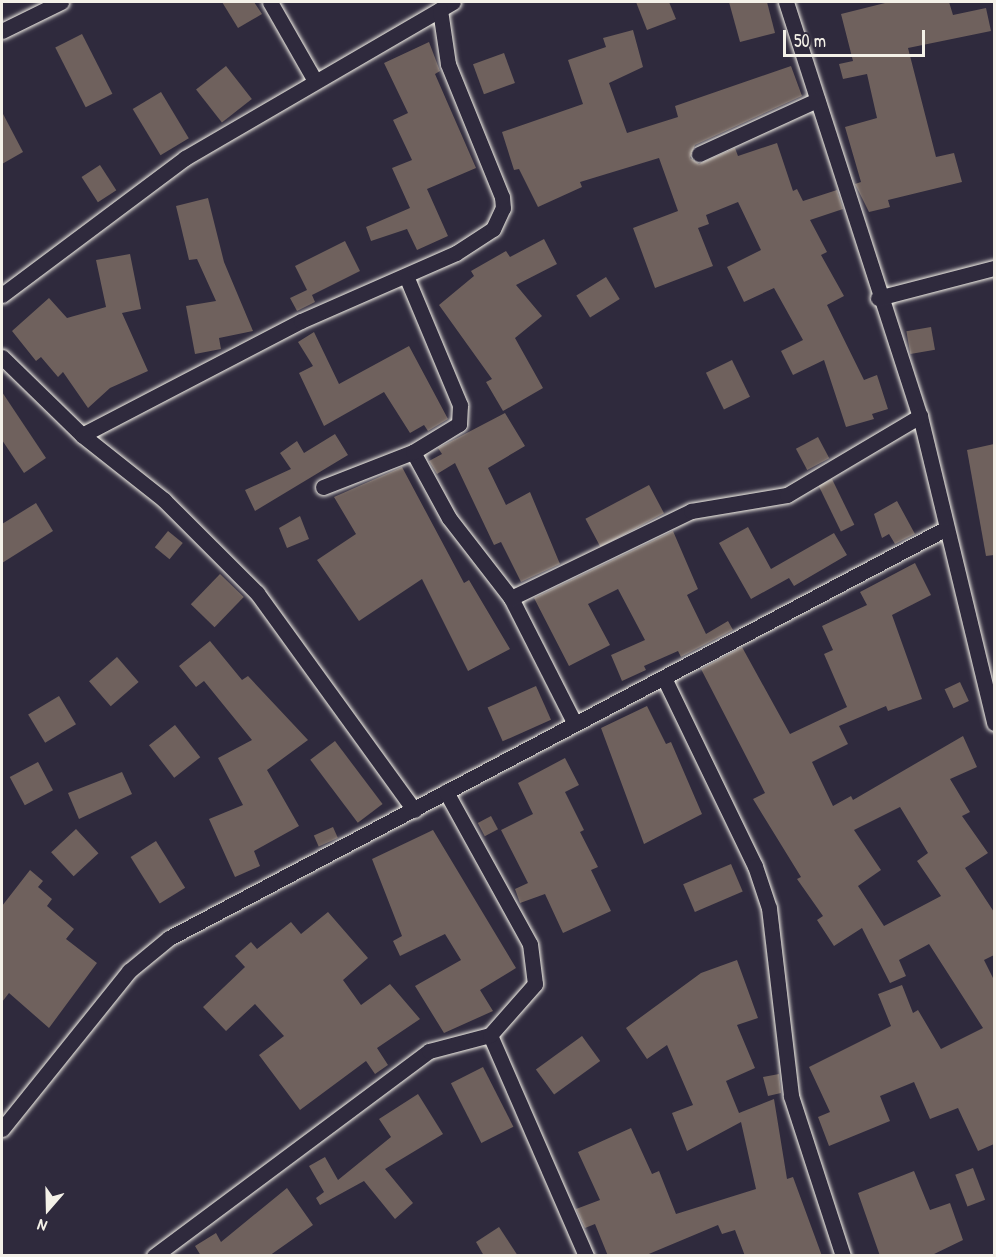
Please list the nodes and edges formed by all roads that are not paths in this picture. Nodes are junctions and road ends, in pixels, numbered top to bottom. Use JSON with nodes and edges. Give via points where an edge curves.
{"nodes":[{"id":1,"x":59,"y":2,"type":"edge"},
{"id":2,"x":270,"y":2,"type":"edge"},
{"id":3,"x":786,"y":2,"type":"edge"},
{"id":4,"x":446,"y":6,"type":"edge"},
{"id":5,"x":2,"y":31,"type":"edge"},
{"id":6,"x":315,"y":81,"type":"junction"},
{"id":7,"x":817,"y":100,"type":"junction"},
{"id":8,"x":699,"y":154,"type":"dead end"},
{"id":9,"x":994,"y":268,"type":"edge"},
{"id":10,"x":406,"y":276,"type":"junction"},
{"id":11,"x":2,"y":295,"type":"edge"},
{"id":12,"x":878,"y":298,"type":"junction"},
{"id":13,"x":2,"y":357,"type":"edge"},
{"id":14,"x":920,"y":416,"type":"junction"},
{"id":15,"x":82,"y":435,"type":"junction"},
{"id":16,"x":413,"y":452,"type":"junction"},
{"id":17,"x":323,"y":487,"type":"dead end"},
{"id":18,"x":943,"y":530,"type":"junction"},
{"id":19,"x":511,"y":598,"type":"junction"},
{"id":20,"x":664,"y":680,"type":"junction"},
{"id":21,"x":574,"y":722,"type":"junction"},
{"id":22,"x":994,"y":723,"type":"edge"},
{"id":23,"x":446,"y":792,"type":"junction"},
{"id":24,"x":414,"y":810,"type":"junction"},
{"id":25,"x":490,"y":1035,"type":"junction"},
{"id":26,"x":2,"y":1129,"type":"edge"},
{"id":27,"x":154,"y":1256,"type":"edge"},
{"id":28,"x":586,"y":1256,"type":"edge"},
{"id":29,"x":843,"y":1256,"type":"edge"}],
"edges":[{"from":1,"to":5,"type":"street"},
{"from":2,"to":6,"type":"street"},
{"from":3,"to":7,"type":"street"},
{"from":4,"to":6,"type":"street"},
{"from":4,"to":10,"type":"street","via":[[448,64],[504,208],[480,239]]},
{"from":6,"to":11,"type":"street","via":[[185,158]]},
{"from":7,"to":8,"type":"street"},
{"from":7,"to":12,"type":"street"},
{"from":9,"to":12,"type":"street"},
{"from":10,"to":15,"type":"street","via":[[302,321]]},
{"from":10,"to":16,"type":"street","via":[[462,414],[451,430]]},
{"from":12,"to":14,"type":"street"},
{"from":13,"to":15,"type":"street"},
{"from":14,"to":18,"type":"street"},
{"from":14,"to":19,"type":"street","via":[[787,495],[691,511]]},
{"from":15,"to":24,"type":"street","via":[[164,500],[257,593]]},
{"from":16,"to":17,"type":"street"},
{"from":16,"to":19,"type":"street","via":[[449,518]]},
{"from":18,"to":20,"type":"street"},
{"from":18,"to":22,"type":"street"},
{"from":19,"to":21,"type":"street"},
{"from":20,"to":21,"type":"street"},
{"from":20,"to":29,"type":"street","via":[[755,866],[769,908],[791,1096]]},
{"from":21,"to":23,"type":"street"},
{"from":23,"to":24,"type":"street"},
{"from":23,"to":25,"type":"street","via":[[530,944],[535,984]]},
{"from":24,"to":26,"type":"street","via":[[169,938],[129,971]]},
{"from":25,"to":27,"type":"street","via":[[429,1051]]},
{"from":25,"to":28,"type":"street"}]}
